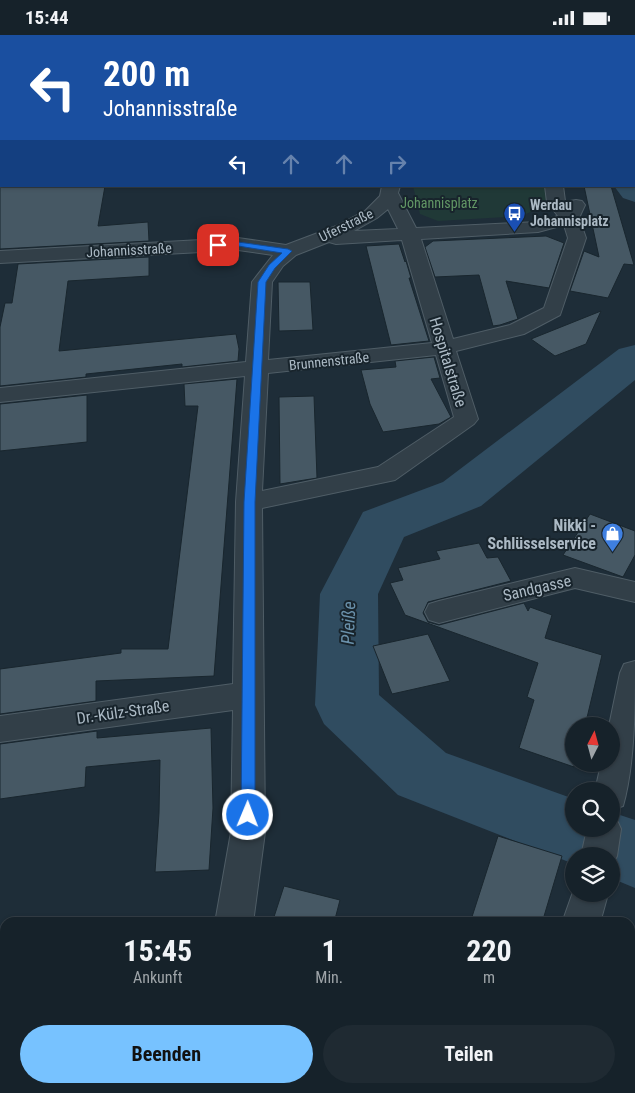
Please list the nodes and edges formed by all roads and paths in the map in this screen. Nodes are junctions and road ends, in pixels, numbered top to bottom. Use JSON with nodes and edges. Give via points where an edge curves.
{"nodes":[{"id":1,"x":554,"y":187,"type":"edge"},
{"id":2,"x":572,"y":187,"type":"edge"},
{"id":3,"x":391,"y":191,"type":"edge"},
{"id":4,"x":570,"y":218,"type":"junction"},
{"id":5,"x":410,"y":234,"type":"junction"},
{"id":6,"x":318,"y":239,"type":"junction"},
{"id":7,"x":288,"y":251,"type":"junction"},
{"id":8,"x":0,"y":257,"type":"edge"},
{"id":9,"x":444,"y":348,"type":"junction"},
{"id":10,"x":258,"y":369,"type":"junction"},
{"id":11,"x":0,"y":395,"type":"edge"},
{"id":12,"x":249,"y":502,"type":"junction"},
{"id":13,"x":635,"y":592,"type":"edge"},
{"id":14,"x":439,"y":612,"type":"dead end"},
{"id":15,"x":635,"y":673,"type":"edge"},
{"id":16,"x":247,"y":695,"type":"junction"},
{"id":17,"x":0,"y":729,"type":"edge"},
{"id":18,"x":614,"y":782,"type":"edge"},
{"id":19,"x":588,"y":902,"type":"edge"},
{"id":20,"x":236,"y":917,"type":"edge"},
{"id":21,"x":583,"y":917,"type":"edge"}],
"edges":[{"from":1,"to":4,"type":"street","via":[[556,202]]},
{"from":2,"to":4,"type":"street","via":[[576,204]]},
{"from":3,"to":5,"type":"street","name":"Hospitalstraße"},
{"from":3,"to":6,"type":"street","name":"Uferstraße","via":[[381,208]]},
{"from":4,"to":5,"type":"street","via":[[538,227]]},
{"from":4,"to":9,"type":"street","name":"Brunnenstraße","via":[[577,238],[554,311],[517,330]]},
{"from":5,"to":6,"type":"street"},
{"from":5,"to":9,"type":"street","name":"Hospitalstraße"},
{"from":6,"to":7,"type":"street","name":"Uferstraße"},
{"from":7,"to":8,"type":"street","name":"Johannisstraße","via":[[238,244]]},
{"from":7,"to":10,"type":"street","via":[[262,282]]},
{"from":9,"to":10,"type":"street","name":"Brunnenstraße"},
{"from":9,"to":12,"type":"street","name":"Hospitalstraße","via":[[466,419],[386,474]]},
{"from":10,"to":11,"type":"street","name":"Brunnenstraße"},
{"from":10,"to":12,"type":"street"},
{"from":12,"to":16,"type":"street"},
{"from":13,"to":14,"type":"street","name":"Sandgasse","via":[[575,577]]},
{"from":15,"to":18,"type":"street"},
{"from":16,"to":17,"type":"street","name":"Dr.-Külz-Straße"},
{"from":16,"to":20,"type":"street","via":[[248,832]]},
{"from":19,"to":21,"type":"street"}]}
